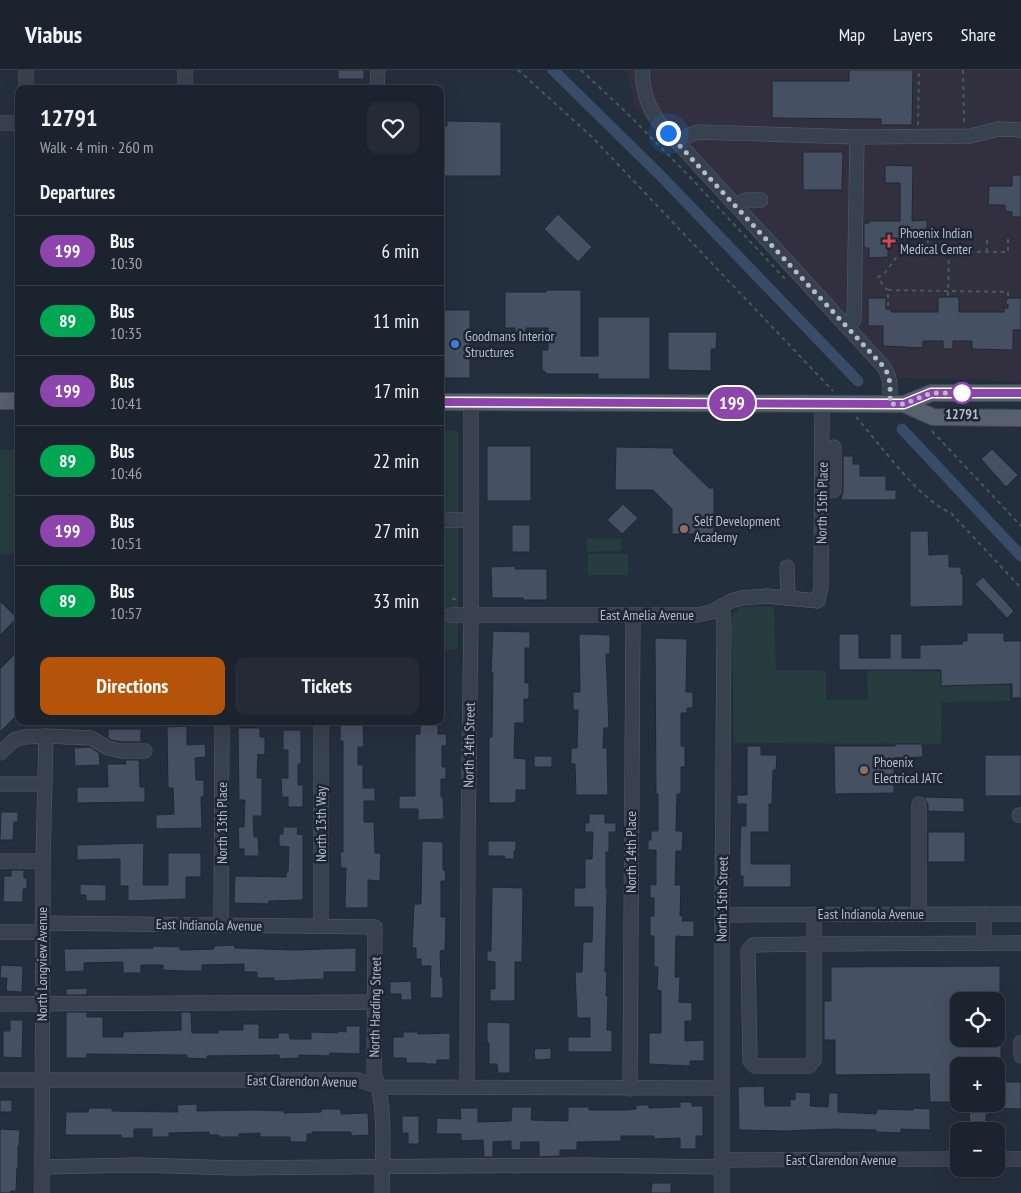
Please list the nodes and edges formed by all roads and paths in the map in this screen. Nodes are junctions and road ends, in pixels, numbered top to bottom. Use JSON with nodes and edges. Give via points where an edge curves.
{"nodes":[{"id":1,"x":26,"y":70,"type":"edge"},
{"id":2,"x":185,"y":70,"type":"edge"},
{"id":3,"x":378,"y":70,"type":"edge"},
{"id":4,"x":518,"y":70,"type":"edge"},
{"id":5,"x":581,"y":70,"type":"edge"},
{"id":6,"x":642,"y":70,"type":"edge"},
{"id":7,"x":919,"y":70,"type":"edge"},
{"id":8,"x":963,"y":70,"type":"edge"},
{"id":9,"x":26,"y":85,"type":"edge"},
{"id":10,"x":185,"y":85,"type":"edge"},
{"id":11,"x":377,"y":85,"type":"edge"},
{"id":12,"x":0,"y":123,"type":"edge"},
{"id":13,"x":15,"y":123,"type":"edge"},
{"id":14,"x":964,"y":128,"type":"dead end"},
{"id":15,"x":918,"y":129,"type":"dead end"},
{"id":16,"x":1021,"y":130,"type":"edge"},
{"id":17,"x":857,"y":137,"type":"junction"},
{"id":18,"x":679,"y":144,"type":"junction"},
{"id":19,"x":761,"y":200,"type":"dead end"},
{"id":20,"x":736,"y":206,"type":"junction"},
{"id":21,"x":928,"y":239,"type":"dead end"},
{"id":22,"x":987,"y":239,"type":"dead end"},
{"id":23,"x":1008,"y":239,"type":"dead end"},
{"id":24,"x":928,"y":252,"type":"junction"},
{"id":25,"x":949,"y":252,"type":"junction"},
{"id":26,"x":987,"y":252,"type":"junction"},
{"id":27,"x":789,"y":283,"type":"dead end"},
{"id":28,"x":888,"y":290,"type":"junction"},
{"id":29,"x":948,"y":291,"type":"junction"},
{"id":30,"x":948,"y":296,"type":"dead end"},
{"id":31,"x":888,"y":306,"type":"dead end"},
{"id":32,"x":1008,"y":307,"type":"dead end"},
{"id":33,"x":846,"y":326,"type":"junction"},
{"id":34,"x":826,"y":382,"type":"dead end"},
{"id":35,"x":1021,"y":393,"type":"edge"},
{"id":36,"x":0,"y":401,"type":"edge"},
{"id":37,"x":15,"y":401,"type":"edge"},
{"id":38,"x":444,"y":402,"type":"edge"},
{"id":39,"x":471,"y":402,"type":"junction"},
{"id":40,"x":822,"y":404,"type":"junction"},
{"id":41,"x":897,"y":404,"type":"junction"},
{"id":42,"x":1021,"y":418,"type":"edge"},
{"id":43,"x":865,"y":427,"type":"dead end"},
{"id":44,"x":929,"y":428,"type":"dead end"},
{"id":45,"x":444,"y":518,"type":"edge"},
{"id":46,"x":471,"y":520,"type":"junction"},
{"id":47,"x":1021,"y":526,"type":"edge"},
{"id":48,"x":787,"y":567,"type":"dead end"},
{"id":49,"x":1021,"y":588,"type":"edge"},
{"id":50,"x":788,"y":598,"type":"junction"},
{"id":51,"x":452,"y":599,"type":"dead end"},
{"id":52,"x":459,"y":599,"type":"dead end"},
{"id":53,"x":818,"y":601,"type":"joint"},
{"id":54,"x":722,"y":606,"type":"junction"},
{"id":55,"x":451,"y":615,"type":"dead end"},
{"id":56,"x":471,"y":615,"type":"junction"},
{"id":57,"x":633,"y":615,"type":"junction"},
{"id":58,"x":222,"y":725,"type":"edge"},
{"id":59,"x":321,"y":725,"type":"edge"},
{"id":60,"x":46,"y":736,"type":"junction"},
{"id":61,"x":145,"y":750,"type":"dead end"},
{"id":62,"x":0,"y":753,"type":"edge"},
{"id":63,"x":0,"y":784,"type":"edge"},
{"id":64,"x":45,"y":784,"type":"junction"},
{"id":65,"x":919,"y":804,"type":"dead end"},
{"id":66,"x":0,"y":860,"type":"edge"},
{"id":67,"x":43,"y":861,"type":"junction"},
{"id":68,"x":814,"y":914,"type":"junction"},
{"id":69,"x":919,"y":914,"type":"junction"},
{"id":70,"x":984,"y":914,"type":"junction"},
{"id":71,"x":1021,"y":914,"type":"edge"},
{"id":72,"x":722,"y":915,"type":"junction"},
{"id":73,"x":221,"y":925,"type":"junction"},
{"id":74,"x":321,"y":926,"type":"junction"},
{"id":75,"x":375,"y":927,"type":"joint"},
{"id":76,"x":42,"y":928,"type":"junction"},
{"id":77,"x":0,"y":932,"type":"edge"},
{"id":78,"x":984,"y":943,"type":"junction"},
{"id":79,"x":1021,"y":943,"type":"edge"},
{"id":80,"x":814,"y":944,"type":"junction"},
{"id":81,"x":375,"y":1002,"type":"junction"},
{"id":82,"x":0,"y":1004,"type":"edge"},
{"id":83,"x":42,"y":1004,"type":"junction"},
{"id":84,"x":1021,"y":1042,"type":"edge"},
{"id":85,"x":1021,"y":1056,"type":"edge"},
{"id":86,"x":0,"y":1080,"type":"edge"},
{"id":87,"x":42,"y":1080,"type":"junction"},
{"id":88,"x":380,"y":1087,"type":"junction"},
{"id":89,"x":467,"y":1087,"type":"junction"},
{"id":90,"x":722,"y":1088,"type":"junction"},
{"id":91,"x":630,"y":1089,"type":"junction"},
{"id":92,"x":950,"y":1159,"type":"edge"},
{"id":93,"x":1005,"y":1159,"type":"edge"},
{"id":94,"x":1021,"y":1159,"type":"edge"},
{"id":95,"x":722,"y":1164,"type":"junction"},
{"id":96,"x":42,"y":1167,"type":"junction"},
{"id":97,"x":382,"y":1167,"type":"junction"},
{"id":98,"x":42,"y":1193,"type":"edge"},
{"id":99,"x":382,"y":1193,"type":"edge"},
{"id":100,"x":722,"y":1193,"type":"edge"}],
"edges":[{"from":1,"to":9,"type":"street"},
{"from":2,"to":10,"type":"street"},
{"from":3,"to":11,"type":"street"},
{"from":4,"to":34,"type":"path","via":[[591,136]]},
{"from":5,"to":27,"type":"path","via":[[688,175]]},
{"from":6,"to":18,"type":"street","via":[[651,112]]},
{"from":7,"to":15,"type":"path"},
{"from":8,"to":14,"type":"path"},
{"from":12,"to":13,"type":"street"},
{"from":16,"to":17,"type":"street","via":[[999,130],[970,136]]},
{"from":17,"to":18,"type":"street","via":[[699,132],[689,135]]},
{"from":17,"to":33,"type":"street","via":[[854,320]]},
{"from":18,"to":20,"type":"street"},
{"from":19,"to":20,"type":"street","via":[[746,200]]},
{"from":20,"to":33,"type":"street"},
{"from":21,"to":24,"type":"path"},
{"from":22,"to":26,"type":"path"},
{"from":23,"to":26,"type":"path","via":[[1008,252]]},
{"from":24,"to":25,"type":"path"},
{"from":24,"to":28,"type":"path","via":[[901,251],[884,274],[878,277]]},
{"from":25,"to":26,"type":"path"},
{"from":25,"to":29,"type":"path"},
{"from":28,"to":29,"type":"path"},
{"from":28,"to":31,"type":"path"},
{"from":29,"to":30,"type":"path"},
{"from":29,"to":32,"type":"path","via":[[1008,292]]},
{"from":33,"to":41,"type":"street","via":[[889,373]]},
{"from":35,"to":41,"type":"main road","via":[[931,393]]},
{"from":36,"to":37,"type":"main road"},
{"from":38,"to":39,"type":"main road"},
{"from":39,"to":40,"type":"main road"},
{"from":39,"to":46,"type":"street","name":"North 14th Street"},
{"from":40,"to":41,"type":"main road"},
{"from":40,"to":53,"type":"street","name":"North 15th Place","via":[[834,447],[822,492]]},
{"from":41,"to":42,"type":"main road","via":[[934,418]]},
{"from":43,"to":49,"type":"path","via":[[918,489],[940,509],[951,513]]},
{"from":44,"to":47,"type":"path"},
{"from":45,"to":46,"type":"street"},
{"from":46,"to":56,"type":"street","name":"North 14th Street"},
{"from":48,"to":50,"type":"street"},
{"from":50,"to":53,"type":"street","name":"East Amelia Avenue"},
{"from":50,"to":54,"type":"street","name":"East Amelia Avenue","via":[[741,598]]},
{"from":51,"to":52,"type":"path"},
{"from":54,"to":57,"type":"street","name":"East Amelia Avenue","via":[[697,615]]},
{"from":54,"to":72,"type":"street","name":"North 15th Street"},
{"from":55,"to":56,"type":"street","name":"East Amelia Avenue"},
{"from":56,"to":57,"type":"street","name":"East Amelia Avenue"},
{"from":56,"to":89,"type":"street","name":"North 14th Street"},
{"from":57,"to":91,"type":"street","name":"North 14th Place"},
{"from":58,"to":73,"type":"street","name":"North 13th Place"},
{"from":59,"to":74,"type":"street","name":"North 13th Way"},
{"from":60,"to":61,"type":"street","via":[[91,738],[121,751]]},
{"from":60,"to":62,"type":"street","via":[[14,740]]},
{"from":60,"to":64,"type":"street","name":"North Longview Avenue"},
{"from":63,"to":64,"type":"street"},
{"from":64,"to":67,"type":"street","name":"North Longview Avenue"},
{"from":65,"to":69,"type":"street"},
{"from":66,"to":67,"type":"street"},
{"from":67,"to":76,"type":"street","name":"North Longview Avenue"},
{"from":68,"to":69,"type":"street","name":"East Indianola Avenue"},
{"from":68,"to":72,"type":"street","name":"East Indianola Avenue"},
{"from":68,"to":80,"type":"street"},
{"from":69,"to":70,"type":"street","name":"East Indianola Avenue"},
{"from":70,"to":71,"type":"street","name":"East Indianola Avenue"},
{"from":70,"to":78,"type":"street"},
{"from":72,"to":90,"type":"street","name":"North 15th Street"},
{"from":73,"to":74,"type":"street","name":"East Indianola Avenue"},
{"from":73,"to":76,"type":"street","name":"East Indianola Avenue"},
{"from":74,"to":75,"type":"street","name":"East Indianola Avenue"},
{"from":75,"to":81,"type":"street","name":"North Harding Street"},
{"from":76,"to":77,"type":"street","name":"East Indianola Avenue"},
{"from":76,"to":83,"type":"street","name":"North Longview Avenue"},
{"from":78,"to":79,"type":"street"},
{"from":78,"to":80,"type":"street"},
{"from":80,"to":80,"type":"street","via":[[753,945],[748,951],[750,1061],[754,1066],[809,1066],[814,1060]]},
{"from":81,"to":83,"type":"street"},
{"from":81,"to":88,"type":"street","name":"North Harding Street","via":[[374,1074]]},
{"from":82,"to":83,"type":"street"},
{"from":83,"to":87,"type":"street","name":"North Longview Avenue"},
{"from":84,"to":85,"type":"street"},
{"from":86,"to":87,"type":"street","name":"East Clarendon Avenue"},
{"from":87,"to":88,"type":"street","name":"East Clarendon Avenue","via":[[358,1080]]},
{"from":87,"to":96,"type":"street","name":"North Longview Avenue"},
{"from":88,"to":89,"type":"street","name":"East Clarendon Avenue"},
{"from":88,"to":97,"type":"street"},
{"from":89,"to":91,"type":"street","name":"East Clarendon Avenue"},
{"from":90,"to":91,"type":"street","name":"East Clarendon Avenue"},
{"from":90,"to":95,"type":"street","name":"North 15th Street"},
{"from":92,"to":95,"type":"street","name":"East Clarendon Avenue"},
{"from":93,"to":94,"type":"street"},
{"from":95,"to":97,"type":"street","name":"East Clarendon Avenue"},
{"from":95,"to":100,"type":"street","name":"North 15th Street"},
{"from":96,"to":97,"type":"street","name":"East Clarendon Avenue"},
{"from":96,"to":98,"type":"street","name":"North Longview Avenue"},
{"from":97,"to":99,"type":"street"}]}
